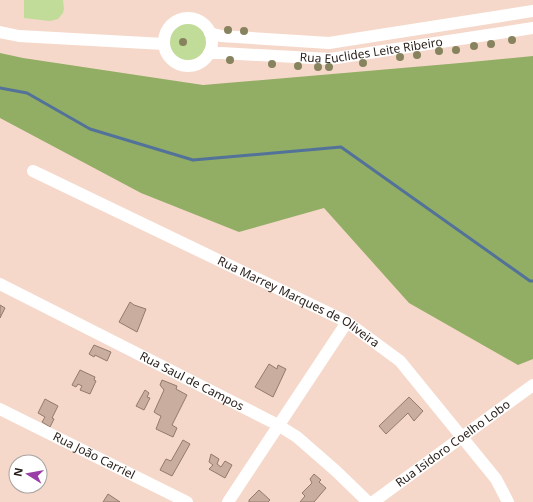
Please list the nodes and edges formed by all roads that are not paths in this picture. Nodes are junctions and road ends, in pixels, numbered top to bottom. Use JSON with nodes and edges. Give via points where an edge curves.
{"nodes":[{"id":1,"x":533,"y":11,"type":"edge"},
{"id":2,"x":533,"y":28,"type":"edge"},
{"id":3,"x":0,"y":32,"type":"edge"},
{"id":4,"x":210,"y":33,"type":"junction"},
{"id":5,"x":164,"y":44,"type":"junction"},
{"id":6,"x":209,"y":53,"type":"junction"},
{"id":7,"x":33,"y":171,"type":"dead end"},
{"id":8,"x":0,"y":284,"type":"edge"},
{"id":9,"x":347,"y":322,"type":"junction"},
{"id":10,"x":533,"y":385,"type":"edge"},
{"id":11,"x":0,"y":409,"type":"edge"},
{"id":12,"x":278,"y":425,"type":"junction"},
{"id":13,"x":462,"y":437,"type":"junction"},
{"id":14,"x":187,"y":502,"type":"edge"},
{"id":15,"x":228,"y":502,"type":"edge"},
{"id":16,"x":368,"y":502,"type":"edge"},
{"id":17,"x":373,"y":502,"type":"edge"},
{"id":18,"x":508,"y":502,"type":"edge"}],
"edges":[{"from":1,"to":4,"type":"street","name":"Rua Euclides Leite Ribeiro","via":[[329,43],[221,36]]},
{"from":2,"to":6,"type":"street","name":"Rua Euclides Leite Ribeiro","via":[[330,59]]},
{"from":3,"to":5,"type":"street","via":[[19,36]]},
{"from":4,"to":5,"type":"street","via":[[202,22],[195,18],[177,20],[170,26]]},
{"from":4,"to":6,"type":"street","via":[[212,45]]},
{"from":5,"to":6,"type":"street","via":[[172,59],[179,64],[196,64]]},
{"from":7,"to":9,"type":"street","name":"Rua Marrey Marques de Oliveira"},
{"from":8,"to":12,"type":"street","name":"Rua Saul de Campos"},
{"from":9,"to":12,"type":"street"},
{"from":9,"to":13,"type":"street","name":"Rua Marrey Marques de Oliveira","via":[[400,361]]},
{"from":10,"to":13,"type":"street","name":"Rua Isidoro Coelho Lobo"},
{"from":11,"to":14,"type":"street","name":"Rua João Carriel"},
{"from":12,"to":15,"type":"street"},
{"from":12,"to":16,"type":"street","name":"Rua Saul de Campos","via":[[297,437]]},
{"from":13,"to":17,"type":"street","name":"Rua Isidoro Coelho Lobo"},
{"from":13,"to":18,"type":"street","name":"Rua Marrey Marques de Oliveira","via":[[496,479]]}]}
